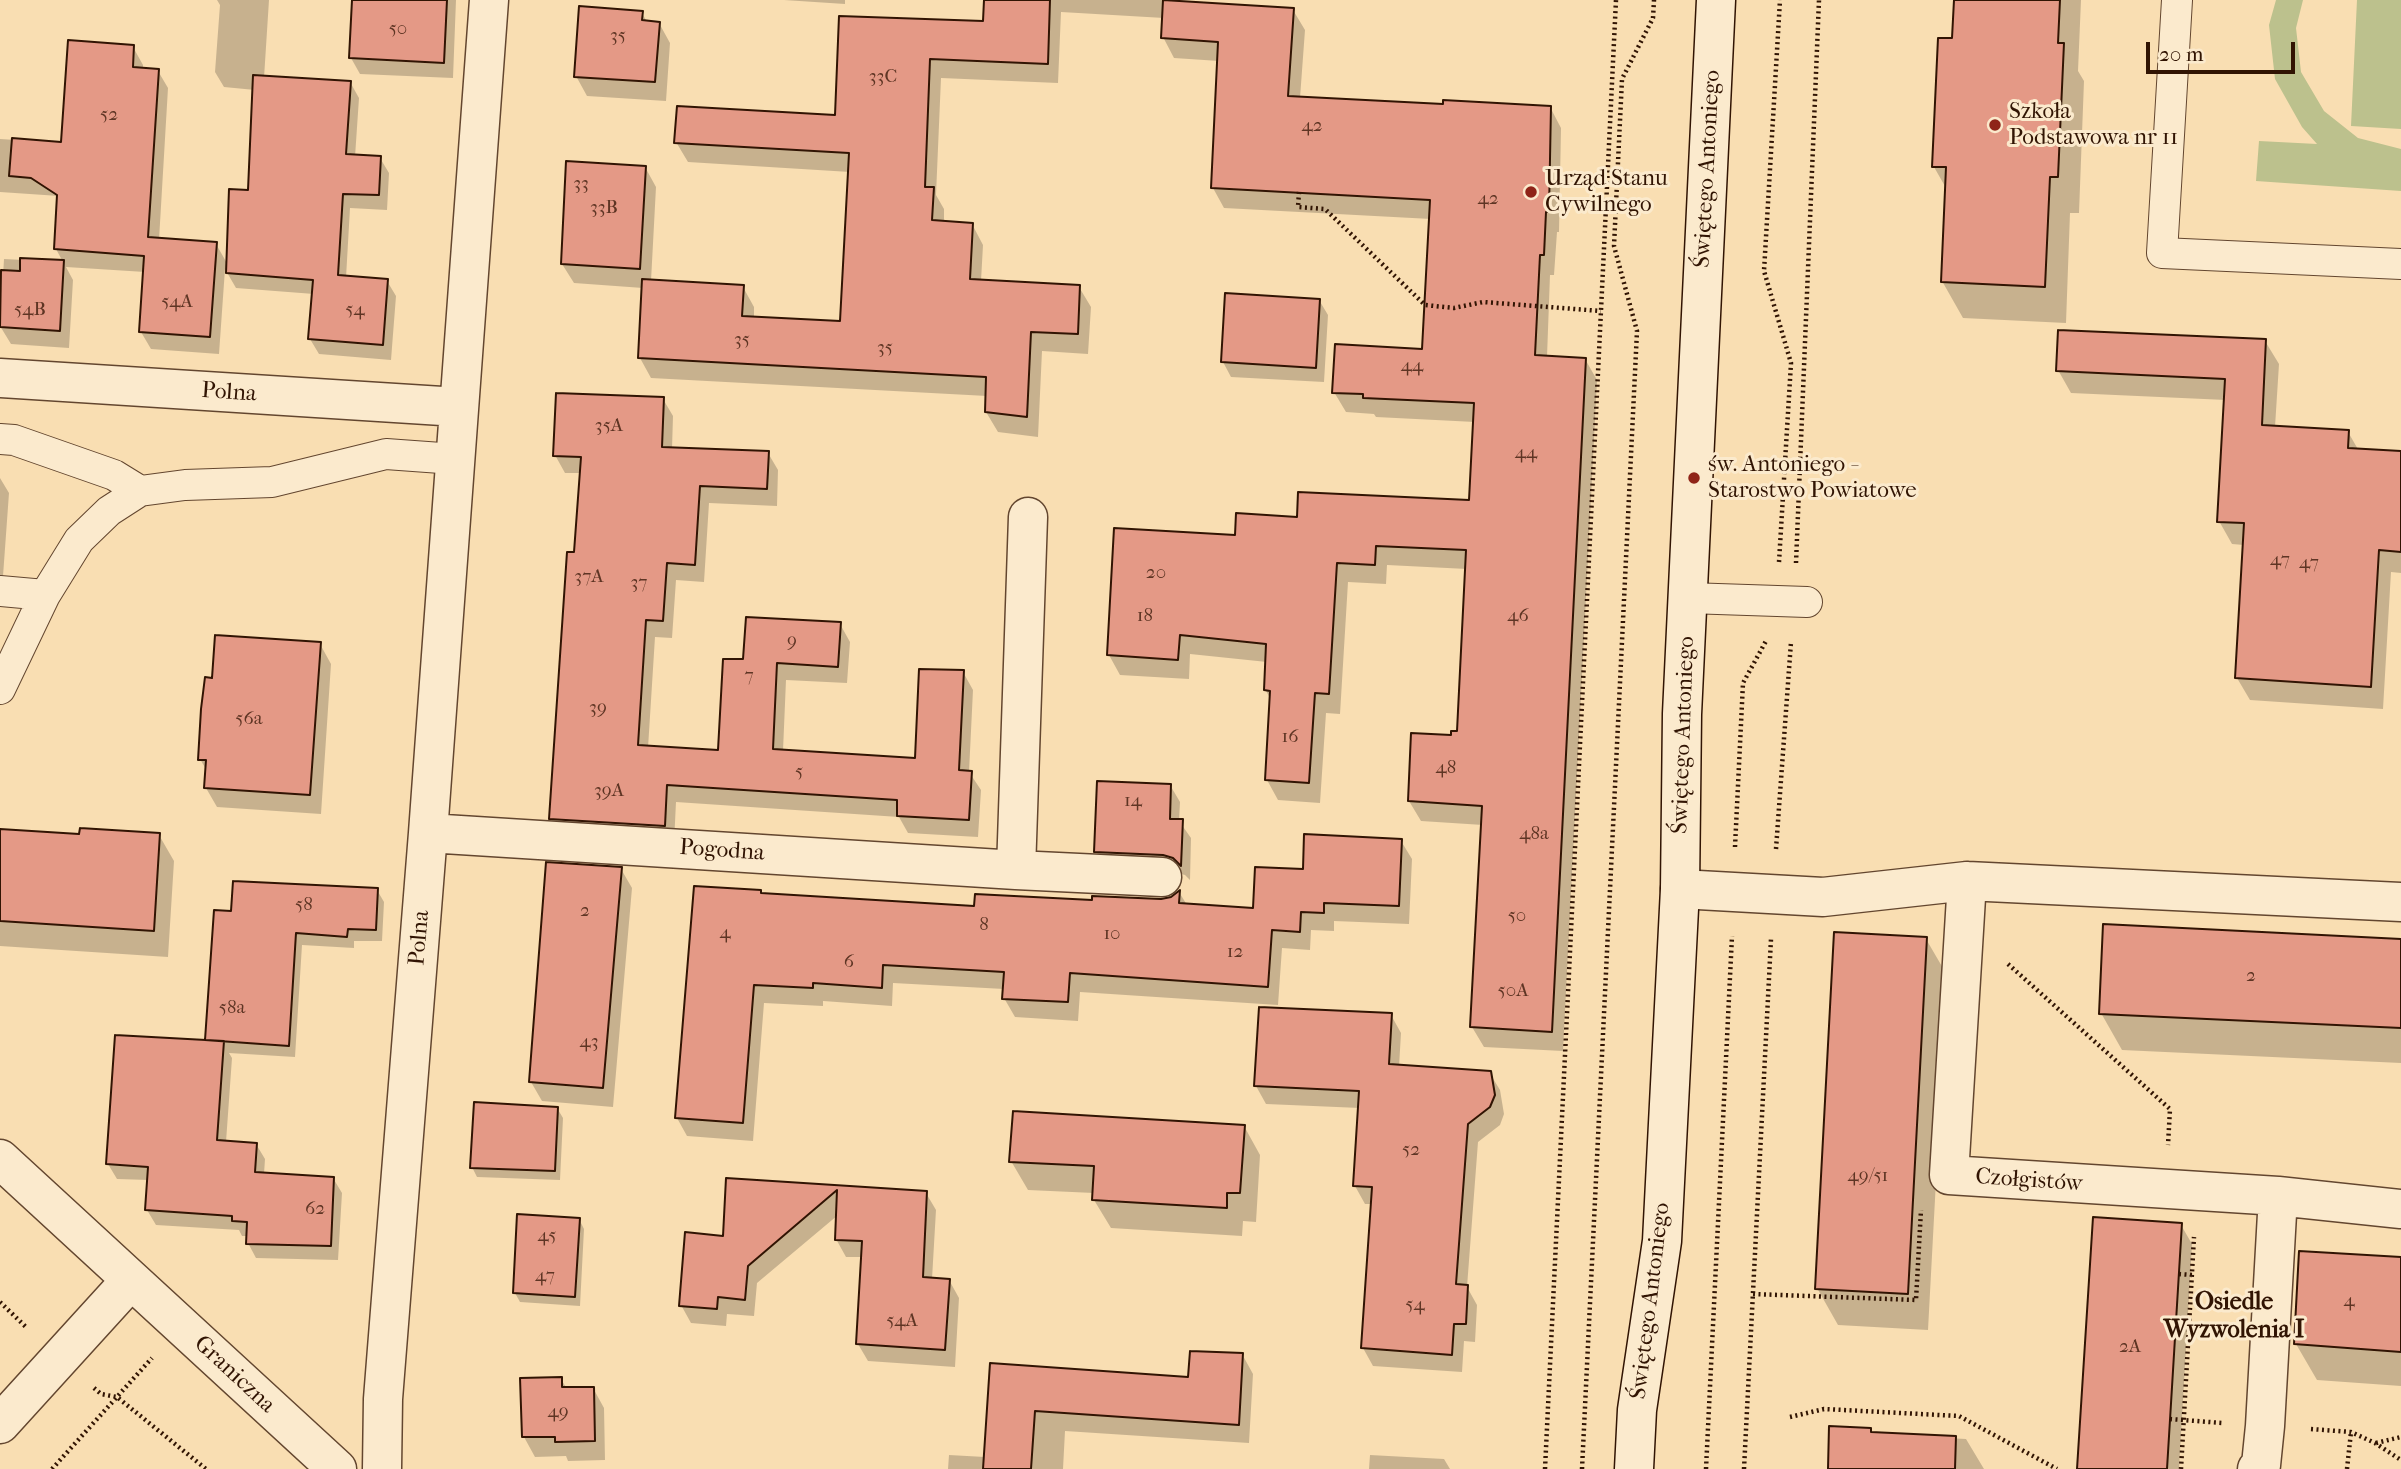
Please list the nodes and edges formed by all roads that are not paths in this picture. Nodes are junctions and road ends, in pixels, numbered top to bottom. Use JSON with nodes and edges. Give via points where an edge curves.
{"nodes":[{"id":1,"x":489,"y":0,"type":"edge"},
{"id":2,"x":1716,"y":0,"type":"edge"},
{"id":3,"x":2177,"y":0,"type":"edge"},
{"id":4,"x":2401,"y":264,"type":"edge"},
{"id":5,"x":0,"y":378,"type":"edge"},
{"id":6,"x":458,"y":407,"type":"junction"},
{"id":7,"x":0,"y":439,"type":"edge"},
{"id":8,"x":455,"y":459,"type":"junction"},
{"id":9,"x":140,"y":491,"type":"junction"},
{"id":10,"x":1028,"y":517,"type":"dead end"},
{"id":11,"x":0,"y":591,"type":"edge"},
{"id":12,"x":46,"y":595,"type":"junction"},
{"id":13,"x":1688,"y":598,"type":"junction"},
{"id":14,"x":1793,"y":601,"type":"road end"},
{"id":15,"x":0,"y":690,"type":"edge"},
{"id":16,"x":428,"y":833,"type":"junction"},
{"id":17,"x":1017,"y":870,"type":"junction"},
{"id":18,"x":1162,"y":877,"type":"dead end"},
{"id":19,"x":1967,"y":881,"type":"junction"},
{"id":20,"x":1680,"y":888,"type":"junction"},
{"id":21,"x":2401,"y":902,"type":"edge"},
{"id":22,"x":0,"y":1159,"type":"edge"},
{"id":23,"x":2278,"y":1196,"type":"junction"},
{"id":24,"x":2401,"y":1209,"type":"edge"},
{"id":25,"x":131,"y":1280,"type":"junction"},
{"id":26,"x":0,"y":1424,"type":"edge"},
{"id":27,"x":337,"y":1469,"type":"edge"},
{"id":28,"x":382,"y":1469,"type":"edge"},
{"id":29,"x":1634,"y":1469,"type":"edge"},
{"id":30,"x":2257,"y":1469,"type":"edge"}],
"edges":[{"from":1,"to":6,"type":"street","name":"Polna"},
{"from":2,"to":13,"type":"street","name":"Świętego Antoniego"},
{"from":3,"to":4,"type":"lane","via":[[2162,253]]},
{"from":5,"to":6,"type":"street","name":"Polna"},
{"from":6,"to":8,"type":"street","name":"Polna"},
{"from":7,"to":9,"type":"lane","via":[[14,439],[114,475]]},
{"from":8,"to":9,"type":"lane","via":[[386,454],[272,482]]},
{"from":8,"to":16,"type":"street","name":"Polna"},
{"from":9,"to":12,"type":"lane","via":[[109,511],[79,540]]},
{"from":10,"to":17,"type":"street"},
{"from":11,"to":12,"type":"lane"},
{"from":12,"to":15,"type":"lane"},
{"from":13,"to":14,"type":"lane"},
{"from":13,"to":20,"type":"street","name":"Świętego Antoniego"},
{"from":16,"to":17,"type":"street","name":"Pogodna"},
{"from":16,"to":28,"type":"street","name":"Polna","via":[[383,1399]]},
{"from":17,"to":18,"type":"street","name":"Pogodna"},
{"from":19,"to":20,"type":"street","via":[[1823,897]]},
{"from":19,"to":21,"type":"street"},
{"from":19,"to":23,"type":"street","name":"Czołgistów","via":[[1949,1175]]},
{"from":20,"to":29,"type":"street","name":"Świętego Antoniego","via":[[1662,1241],[1637,1410]]},
{"from":22,"to":25,"type":"street","name":"Graniczna"},
{"from":23,"to":24,"type":"street","name":"Czołgistów"},
{"from":23,"to":30,"type":"street","via":[[2265,1426]]},
{"from":25,"to":26,"type":"street"},
{"from":25,"to":27,"type":"street","name":"Graniczna"}]}
